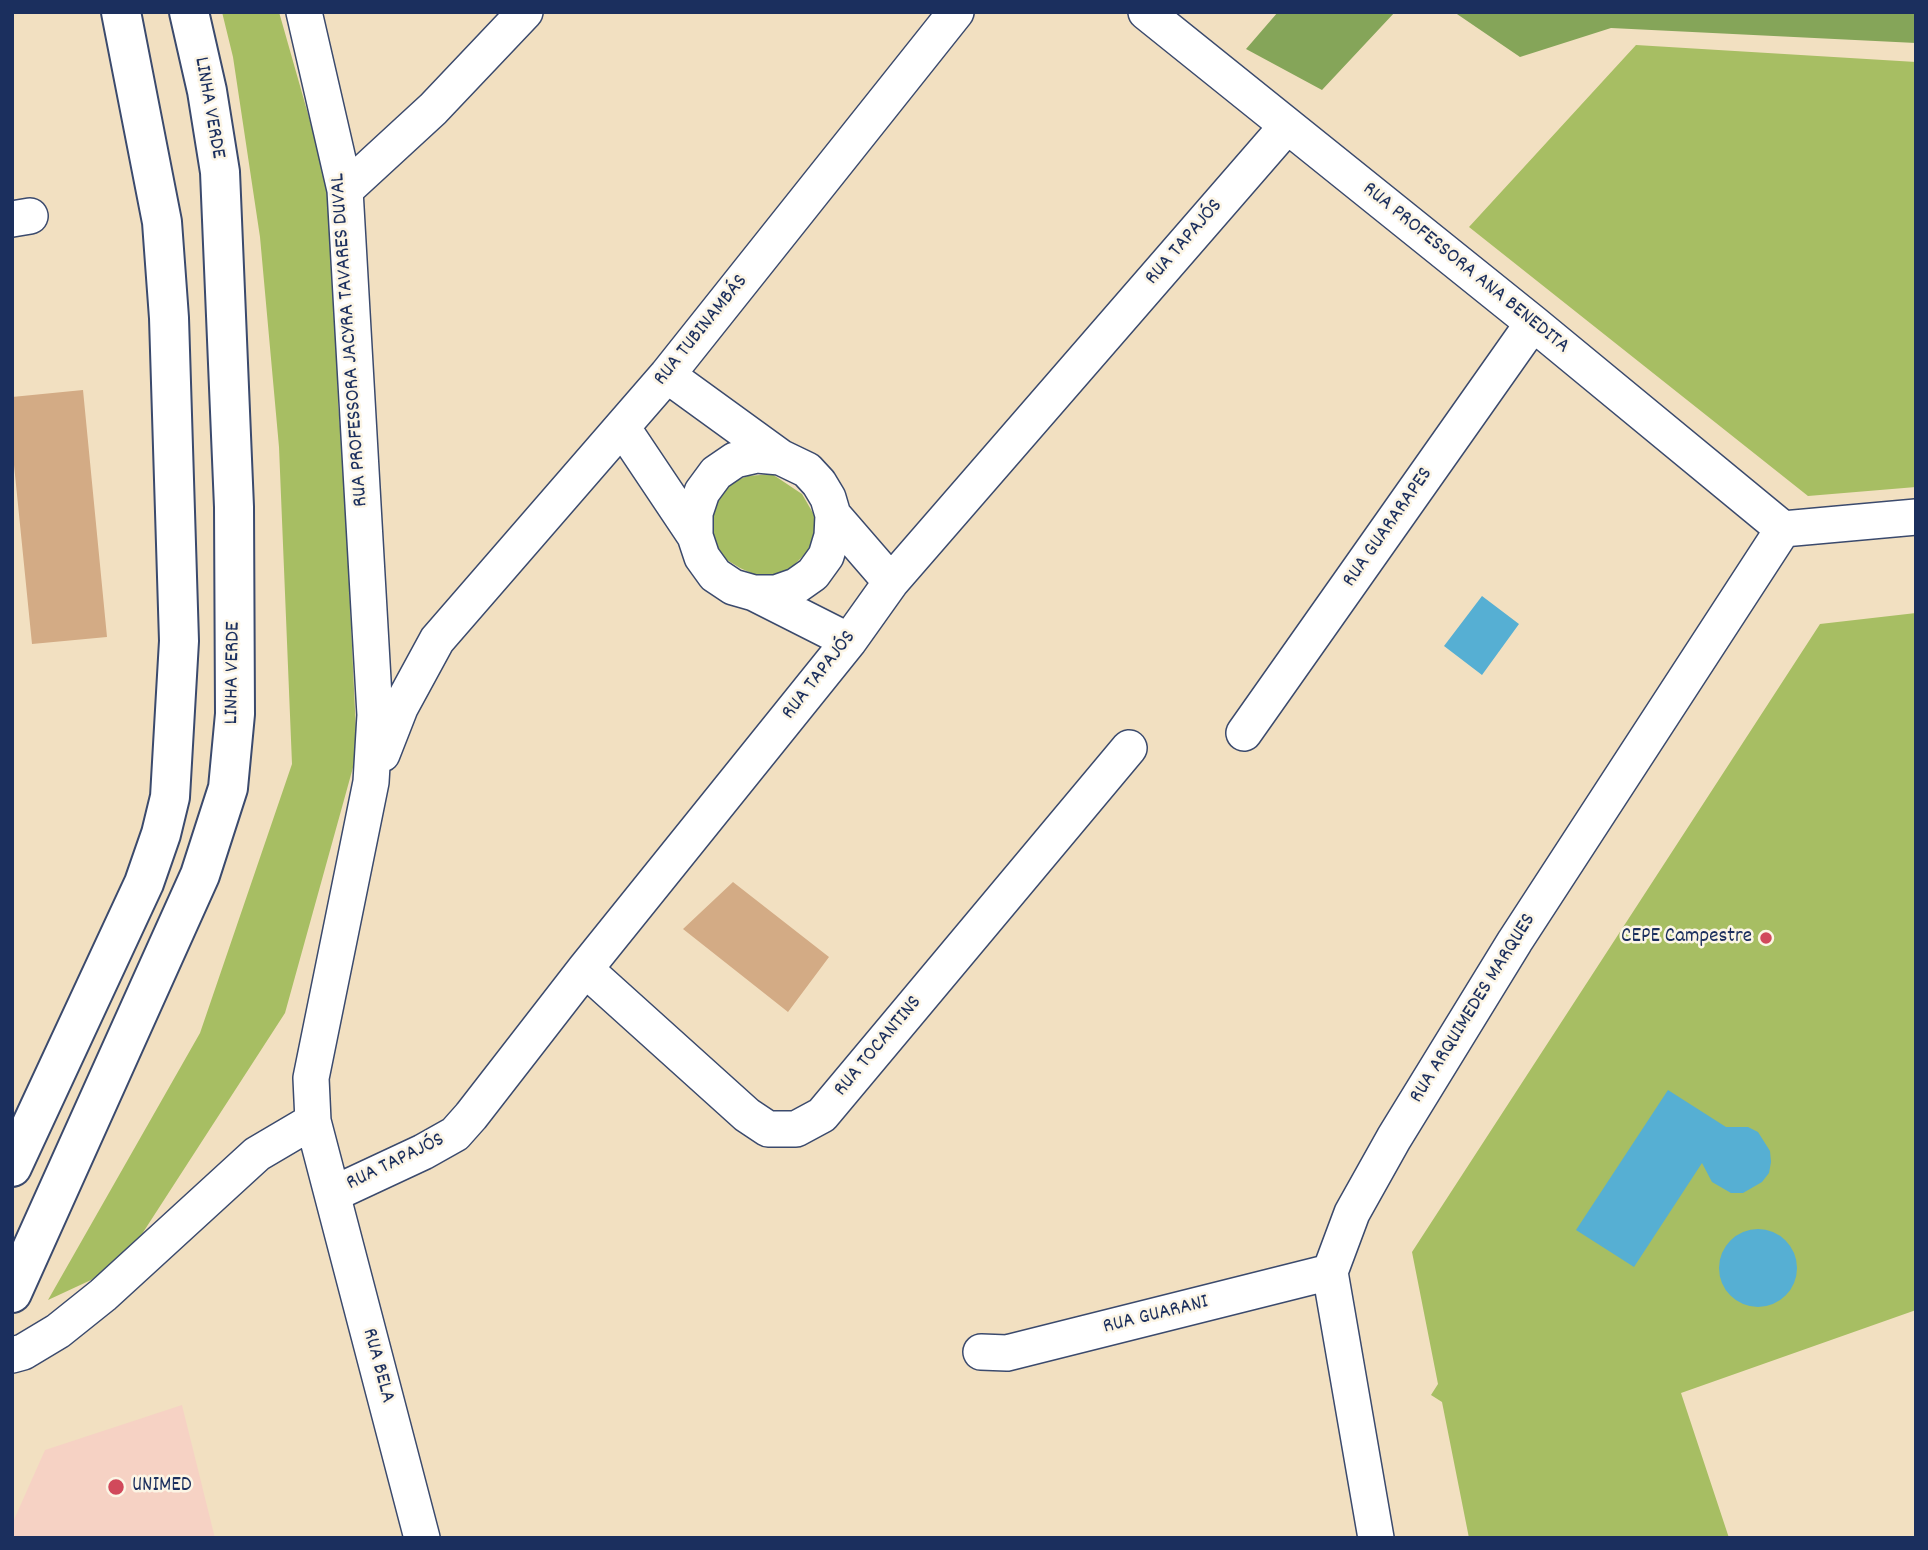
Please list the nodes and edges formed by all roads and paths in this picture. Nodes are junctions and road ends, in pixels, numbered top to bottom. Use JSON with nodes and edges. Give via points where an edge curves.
{"nodes":[{"id":1,"x":121,"y":12,"type":"edge"},
{"id":2,"x":189,"y":12,"type":"edge"},
{"id":3,"x":304,"y":12,"type":"edge"},
{"id":4,"x":525,"y":12,"type":"edge"},
{"id":5,"x":956,"y":12,"type":"edge"},
{"id":6,"x":1146,"y":12,"type":"edge"},
{"id":7,"x":1287,"y":125,"type":"junction"},
{"id":8,"x":345,"y":190,"type":"junction"},
{"id":9,"x":1533,"y":323,"type":"junction"},
{"id":10,"x":667,"y":375,"type":"junction"},
{"id":11,"x":622,"y":427,"type":"junction"},
{"id":12,"x":780,"y":457,"type":"junction"},
{"id":13,"x":833,"y":515,"type":"junction"},
{"id":14,"x":1916,"y":517,"type":"edge"},
{"id":15,"x":1783,"y":529,"type":"junction"},
{"id":16,"x":695,"y":536,"type":"junction"},
{"id":17,"x":891,"y":582,"type":"junction"},
{"id":18,"x":754,"y":593,"type":"junction"},
{"id":19,"x":369,"y":630,"type":"junction"},
{"id":20,"x":437,"y":640,"type":"junction"},
{"id":21,"x":849,"y":641,"type":"junction"},
{"id":22,"x":1244,"y":733,"type":"dead end"},
{"id":23,"x":1129,"y":748,"type":"dead end"},
{"id":24,"x":371,"y":782,"type":"junction"},
{"id":25,"x":585,"y":969,"type":"junction"},
{"id":26,"x":313,"y":1121,"type":"junction"},
{"id":27,"x":12,"y":1167,"type":"edge"},
{"id":28,"x":333,"y":1194,"type":"junction"},
{"id":29,"x":1330,"y":1272,"type":"junction"},
{"id":30,"x":12,"y":1293,"type":"edge"},
{"id":31,"x":981,"y":1352,"type":"dead end"},
{"id":32,"x":12,"y":1355,"type":"edge"},
{"id":33,"x":422,"y":1538,"type":"edge"},
{"id":34,"x":1376,"y":1538,"type":"edge"}],
"edges":[{"from":1,"to":27,"type":"highway","via":[[162,222],[169,318],[179,641],[170,797],[144,883]]},
{"from":2,"to":30,"type":"highway","name":"LINHA VERDE","via":[[220,172],[234,507],[235,714],[228,789],[200,874]]},
{"from":3,"to":8,"type":"street","name":"RUA PROFESSORA JACYRA TAVARES DUVAL"},
{"from":4,"to":8,"type":"street","via":[[433,109]]},
{"from":5,"to":10,"type":"street","name":"RUA TUBINAMBÁS"},
{"from":6,"to":7,"type":"street","name":"RUA PROFESSORA ANA BENEDITA"},
{"from":7,"to":9,"type":"street","name":"RUA PROFESSORA ANA BENEDITA"},
{"from":7,"to":17,"type":"street","name":"RUA TAPAJÓS"},
{"from":8,"to":19,"type":"street","name":"RUA PROFESSORA JACYRA TAVARES DUVAL"},
{"from":9,"to":15,"type":"street","name":"RUA PROFESSORA ANA BENEDITA"},
{"from":9,"to":22,"type":"street","name":"RUA GUARARAPES"},
{"from":10,"to":11,"type":"street","name":"RUA TUBINAMBÁS"},
{"from":10,"to":12,"type":"street"},
{"from":11,"to":16,"type":"street"},
{"from":11,"to":20,"type":"street","name":"RUA TUBINAMBÁS"},
{"from":12,"to":13,"type":"street","via":[[807,470],[819,483]]},
{"from":12,"to":16,"type":"street","via":[[757,455],[735,460],[716,473],[702,492],[695,513]]},
{"from":13,"to":17,"type":"street"},
{"from":13,"to":18,"type":"street","via":[[832,537],[813,574],[776,593]]},
{"from":14,"to":15,"type":"street"},
{"from":15,"to":29,"type":"street","name":"RUA ARQUIMEDES MARQUES","via":[[1514,941],[1401,1126],[1352,1213]]},
{"from":16,"to":18,"type":"street","via":[[715,575]]},
{"from":17,"to":21,"type":"street","name":"RUA TAPAJÓS"},
{"from":18,"to":21,"type":"street"},
{"from":19,"to":20,"type":"street","via":[[391,656],[412,654]]},
{"from":19,"to":24,"type":"street","name":"RUA PROFESSORA JACYRA TAVARES DUVAL","via":[[375,715]]},
{"from":20,"to":24,"type":"street","name":"RUA PROFESSORA JACYRA TAVARES DUVAL","via":[[400,708]]},
{"from":21,"to":25,"type":"street","name":"RUA TAPAJÓS"},
{"from":23,"to":25,"type":"street","name":"RUA TOCANTINS","via":[[822,1115],[796,1129],[768,1129],[747,1115]]},
{"from":24,"to":26,"type":"street","name":"RUA PROFESSORA JACYRA TAVARES DUVAL","via":[[316,1043],[311,1078]]},
{"from":25,"to":28,"type":"street","name":"RUA TAPAJÓS","via":[[455,1134]]},
{"from":26,"to":28,"type":"street","name":"RUA PROFESSORA JACYRA TAVARES DUVAL"},
{"from":26,"to":32,"type":"street","via":[[257,1154],[58,1331]]},
{"from":28,"to":33,"type":"street","name":"RUA BELA"},
{"from":29,"to":31,"type":"street","name":"RUA GUARANI","via":[[1007,1353]]},
{"from":29,"to":34,"type":"street"}]}
